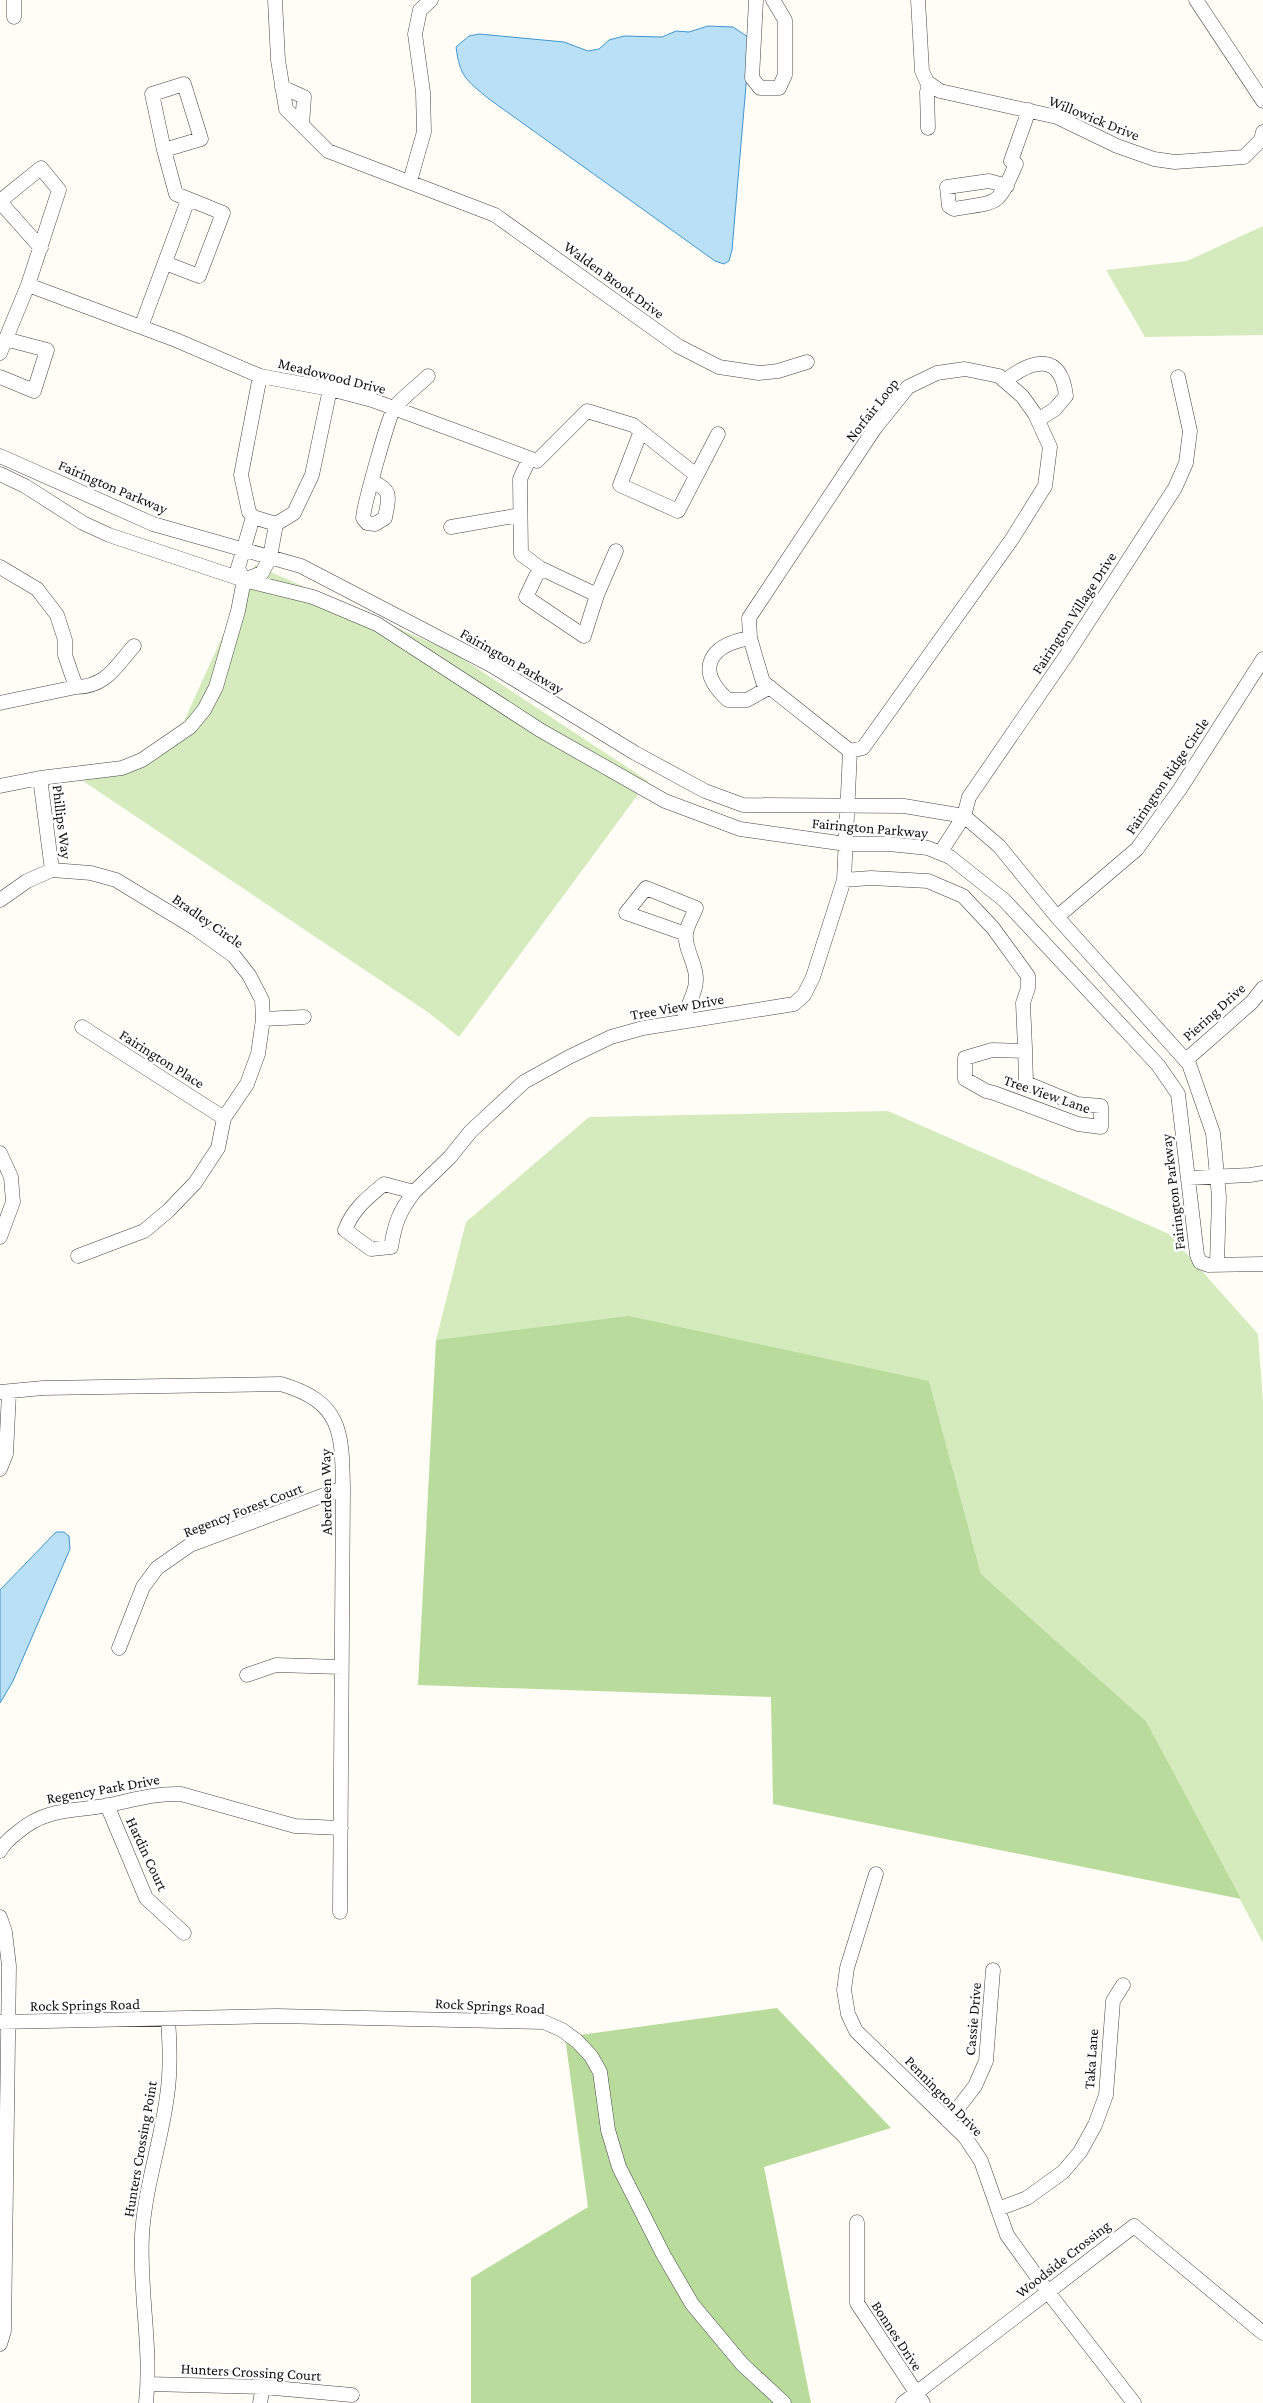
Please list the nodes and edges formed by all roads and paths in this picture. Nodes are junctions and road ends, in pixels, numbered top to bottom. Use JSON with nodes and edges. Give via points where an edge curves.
{"nodes":[{"id":1,"x":14,"y":0,"type":"edge"},
{"id":2,"x":275,"y":0,"type":"edge"},
{"id":3,"x":281,"y":0,"type":"edge"},
{"id":4,"x":431,"y":0,"type":"edge"},
{"id":5,"x":756,"y":0,"type":"edge"},
{"id":6,"x":773,"y":0,"type":"edge"},
{"id":7,"x":918,"y":0,"type":"edge"},
{"id":8,"x":1196,"y":0,"type":"edge"},
{"id":9,"x":14,"y":17,"type":"dead end"},
{"id":10,"x":276,"y":24,"type":"junction"},
{"id":11,"x":929,"y":84,"type":"junction"},
{"id":12,"x":282,"y":87,"type":"junction"},
{"id":13,"x":1263,"y":101,"type":"edge"},
{"id":14,"x":1028,"y":110,"type":"junction"},
{"id":15,"x":302,"y":125,"type":"junction"},
{"id":16,"x":928,"y":128,"type":"dead end"},
{"id":17,"x":1263,"y":132,"type":"edge"},
{"id":18,"x":164,"y":150,"type":"junction"},
{"id":19,"x":410,"y":181,"type":"junction"},
{"id":20,"x":1006,"y":186,"type":"dead end"},
{"id":21,"x":188,"y":200,"type":"junction"},
{"id":22,"x":0,"y":202,"type":"edge"},
{"id":23,"x":41,"y":248,"type":"junction"},
{"id":24,"x":165,"y":263,"type":"junction"},
{"id":25,"x":28,"y":285,"type":"junction"},
{"id":26,"x":141,"y":328,"type":"junction"},
{"id":27,"x":5,"y":339,"type":"junction"},
{"id":28,"x":0,"y":353,"type":"edge"},
{"id":29,"x":807,"y":362,"type":"dead end"},
{"id":30,"x":260,"y":376,"type":"junction"},
{"id":31,"x":428,"y":376,"type":"dead end"},
{"id":32,"x":1178,"y":376,"type":"dead end"},
{"id":33,"x":0,"y":377,"type":"edge"},
{"id":34,"x":1004,"y":380,"type":"junction"},
{"id":35,"x":330,"y":389,"type":"junction"},
{"id":36,"x":394,"y":408,"type":"junction"},
{"id":37,"x":1038,"y":420,"type":"junction"},
{"id":38,"x":641,"y":431,"type":"junction"},
{"id":39,"x":718,"y":434,"type":"dead end"},
{"id":40,"x":0,"y":456,"type":"edge"},
{"id":41,"x":526,"y":457,"type":"junction"},
{"id":42,"x":0,"y":474,"type":"edge"},
{"id":43,"x":696,"y":475,"type":"junction"},
{"id":44,"x":373,"y":482,"type":"dead end"},
{"id":45,"x":520,"y":515,"type":"junction"},
{"id":46,"x":253,"y":517,"type":"junction"},
{"id":47,"x":276,"y":524,"type":"junction"},
{"id":48,"x":451,"y":526,"type":"dead end"},
{"id":49,"x":242,"y":548,"type":"junction"},
{"id":50,"x":616,"y":551,"type":"dead end"},
{"id":51,"x":270,"y":556,"type":"junction"},
{"id":52,"x":0,"y":567,"type":"edge"},
{"id":53,"x":540,"y":568,"type":"junction"},
{"id":54,"x":244,"y":580,"type":"junction"},
{"id":55,"x":597,"y":594,"type":"junction"},
{"id":56,"x":750,"y":638,"type":"junction"},
{"id":57,"x":134,"y":646,"type":"dead end"},
{"id":58,"x":1263,"y":659,"type":"edge"},
{"id":59,"x":76,"y":687,"type":"junction"},
{"id":60,"x":770,"y":687,"type":"junction"},
{"id":61,"x":0,"y":703,"type":"edge"},
{"id":62,"x":850,"y":751,"type":"junction"},
{"id":63,"x":40,"y":778,"type":"junction"},
{"id":64,"x":0,"y":786,"type":"edge"},
{"id":65,"x":846,"y":807,"type":"junction"},
{"id":66,"x":964,"y":816,"type":"junction"},
{"id":67,"x":846,"y":844,"type":"junction"},
{"id":68,"x":940,"y":853,"type":"junction"},
{"id":69,"x":52,"y":870,"type":"junction"},
{"id":70,"x":844,"y":880,"type":"junction"},
{"id":71,"x":0,"y":900,"type":"edge"},
{"id":72,"x":1057,"y":917,"type":"junction"},
{"id":73,"x":686,"y":934,"type":"junction"},
{"id":74,"x":1263,"y":988,"type":"edge"},
{"id":75,"x":304,"y":1018,"type":"dead end"},
{"id":76,"x":263,"y":1019,"type":"junction"},
{"id":77,"x":684,"y":1021,"type":"junction"},
{"id":78,"x":82,"y":1027,"type":"dead end"},
{"id":79,"x":1025,"y":1048,"type":"junction"},
{"id":80,"x":1186,"y":1060,"type":"junction"},
{"id":81,"x":224,"y":1118,"type":"junction"},
{"id":82,"x":0,"y":1153,"type":"edge"},
{"id":83,"x":1263,"y":1172,"type":"edge"},
{"id":84,"x":1217,"y":1176,"type":"junction"},
{"id":85,"x":1188,"y":1178,"type":"junction"},
{"id":86,"x":414,"y":1192,"type":"junction"},
{"id":87,"x":0,"y":1237,"type":"edge"},
{"id":88,"x":78,"y":1256,"type":"dead end"},
{"id":89,"x":1217,"y":1264,"type":"junction"},
{"id":90,"x":1263,"y":1264,"type":"edge"},
{"id":91,"x":5,"y":1392,"type":"edge"},
{"id":92,"x":0,"y":1469,"type":"edge"},
{"id":93,"x":343,"y":1488,"type":"junction"},
{"id":94,"x":119,"y":1648,"type":"dead end"},
{"id":95,"x":341,"y":1666,"type":"junction"},
{"id":96,"x":247,"y":1675,"type":"dead end"},
{"id":97,"x":107,"y":1805,"type":"junction"},
{"id":98,"x":341,"y":1828,"type":"junction"},
{"id":99,"x":1,"y":1846,"type":"edge"},
{"id":100,"x":876,"y":1874,"type":"dead end"},
{"id":101,"x":340,"y":1912,"type":"dead end"},
{"id":102,"x":0,"y":1917,"type":"edge"},
{"id":103,"x":184,"y":1933,"type":"dead end"},
{"id":104,"x":994,"y":1970,"type":"dead end"},
{"id":105,"x":1123,"y":1985,"type":"dead end"},
{"id":106,"x":168,"y":2020,"type":"junction"},
{"id":107,"x":4,"y":2022,"type":"edge"},
{"id":108,"x":3,"y":2110,"type":"edge"},
{"id":109,"x":948,"y":2121,"type":"junction"},
{"id":110,"x":998,"y":2209,"type":"junction"},
{"id":111,"x":857,"y":2222,"type":"dead end"},
{"id":112,"x":3,"y":2243,"type":"edge"},
{"id":113,"x":1048,"y":2292,"type":"junction"},
{"id":114,"x":1263,"y":2333,"type":"edge"},
{"id":115,"x":0,"y":2344,"type":"edge"},
{"id":116,"x":148,"y":2384,"type":"junction"},
{"id":117,"x":263,"y":2387,"type":"junction"},
{"id":118,"x":352,"y":2395,"type":"dead end"},
{"id":119,"x":919,"y":2398,"type":"edge"},
{"id":120,"x":146,"y":2403,"type":"edge"},
{"id":121,"x":260,"y":2403,"type":"edge"},
{"id":122,"x":784,"y":2403,"type":"edge"},
{"id":123,"x":903,"y":2403,"type":"edge"},
{"id":124,"x":1134,"y":2403,"type":"edge"}],
"edges":[{"from":1,"to":9,"type":"street"},
{"from":2,"to":10,"type":"street","name":"Walden Brook Drive"},
{"from":3,"to":10,"type":"street","name":"Walden Brook Drive"},
{"from":4,"to":19,"type":"street","via":[[420,10],[415,34],[423,92],[424,132]]},
{"from":5,"to":6,"type":"street","via":[[752,78],[760,88],[779,88],[785,75],[785,20]]},
{"from":7,"to":11,"type":"street","via":[[922,71]]},
{"from":8,"to":13,"type":"street"},
{"from":10,"to":12,"type":"street","name":"Walden Brook Drive"},
{"from":11,"to":14,"type":"street","name":"Willowick Drive","via":[[940,92]]},
{"from":11,"to":16,"type":"street"},
{"from":12,"to":15,"type":"street","name":"Walden Brook Drive","via":[[286,109]]},
{"from":12,"to":15,"type":"street","via":[[304,97]]},
{"from":14,"to":17,"type":"street","name":"Willowick Drive","via":[[1057,117],[1117,146],[1154,159],[1175,162],[1244,157],[1261,140]]},
{"from":14,"to":20,"type":"street","via":[[1011,161],[1016,164]]},
{"from":15,"to":19,"type":"street","name":"Walden Brook Drive","via":[[328,151]]},
{"from":18,"to":18,"type":"street","via":[[152,94],[184,84],[201,139]]},
{"from":18,"to":21,"type":"street","via":[[176,194]]},
{"from":19,"to":29,"type":"street","name":"Walden Brook Drive","via":[[495,215],[678,346],[718,367],[759,373]]},
{"from":21,"to":24,"type":"street"},
{"from":21,"to":24,"type":"street","via":[[223,213],[199,276]]},
{"from":22,"to":23,"type":"street"},
{"from":22,"to":23,"type":"street","via":[[41,168],[59,190]]},
{"from":23,"to":25,"type":"street"},
{"from":24,"to":26,"type":"street"},
{"from":25,"to":26,"type":"street","name":"Meadowood Drive"},
{"from":25,"to":27,"type":"street"},
{"from":26,"to":30,"type":"street","name":"Meadowood Drive"},
{"from":27,"to":28,"type":"street"},
{"from":27,"to":33,"type":"street","via":[[47,350],[34,391]]},
{"from":30,"to":35,"type":"street","name":"Meadowood Drive"},
{"from":30,"to":46,"type":"street","via":[[241,474],[249,512]]},
{"from":31,"to":36,"type":"street"},
{"from":32,"to":66,"type":"street","name":"Fairington Village Drive","via":[[1190,431],[1186,463],[1175,488],[1068,653],[969,796]]},
{"from":34,"to":37,"type":"street","name":"Norfair Loop","via":[[1022,396]]},
{"from":34,"to":37,"type":"street","via":[[1019,369],[1036,363],[1046,364],[1060,373],[1066,396],[1055,409]]},
{"from":34,"to":56,"type":"street","name":"Norfair Loop","via":[[999,376],[965,370],[937,373],[908,387],[875,428],[749,618]]},
{"from":35,"to":36,"type":"street","name":"Meadowood Drive"},
{"from":35,"to":47,"type":"street","via":[[312,475],[294,513]]},
{"from":36,"to":41,"type":"street","name":"Meadowood Drive"},
{"from":36,"to":44,"type":"street"},
{"from":37,"to":62,"type":"street","name":"Norfair Loop","via":[[1050,447],[1044,486],[1012,539],[863,748]]},
{"from":38,"to":41,"type":"street","via":[[634,425],[588,411],[537,461]]},
{"from":38,"to":43,"type":"street"},
{"from":38,"to":43,"type":"street","via":[[620,485],[678,511]]},
{"from":39,"to":43,"type":"street"},
{"from":40,"to":49,"type":"street","name":"Fairington Parkway","via":[[153,524]]},
{"from":41,"to":45,"type":"street","via":[[527,464],[520,479]]},
{"from":42,"to":54,"type":"street","name":"Fairington Parkway","via":[[109,535]]},
{"from":45,"to":48,"type":"street"},
{"from":45,"to":53,"type":"street","via":[[521,554]]},
{"from":46,"to":47,"type":"street"},
{"from":46,"to":49,"type":"street"},
{"from":47,"to":51,"type":"street"},
{"from":49,"to":51,"type":"street","name":"Fairington Parkway"},
{"from":49,"to":54,"type":"street","via":[[238,568]]},
{"from":50,"to":55,"type":"street"},
{"from":51,"to":54,"type":"street","via":[[262,573]]},
{"from":51,"to":65,"type":"street","name":"Fairington Parkway","via":[[301,566],[490,665],[635,753],[705,791],[743,805]]},
{"from":52,"to":59,"type":"street","via":[[37,589],[57,615]]},
{"from":53,"to":55,"type":"street"},
{"from":53,"to":55,"type":"street","via":[[526,598],[584,636]]},
{"from":54,"to":63,"type":"street","via":[[216,687],[190,727],[142,760],[122,768]]},
{"from":54,"to":67,"type":"street","name":"Fairington Parkway","via":[[313,597],[377,624],[540,730],[665,801],[740,829]]},
{"from":56,"to":60,"type":"street","name":"Norfair Loop","via":[[764,682]]},
{"from":56,"to":60,"type":"street","via":[[728,643],[713,654],[711,677],[716,689],[728,700],[747,700]]},
{"from":57,"to":59,"type":"street","via":[[104,680],[87,687]]},
{"from":58,"to":72,"type":"street","name":"Fairington Ridge Circle","via":[[1180,789],[1137,849]]},
{"from":59,"to":61,"type":"street"},
{"from":60,"to":62,"type":"street","name":"Norfair Loop"},
{"from":62,"to":65,"type":"street"},
{"from":63,"to":64,"type":"street"},
{"from":63,"to":69,"type":"street","name":"Phillips Way"},
{"from":65,"to":66,"type":"street","name":"Fairington Parkway","via":[[904,806]]},
{"from":65,"to":67,"type":"street","name":"Tree View Drive"},
{"from":66,"to":68,"type":"street","name":"Fairington Village Drive"},
{"from":66,"to":72,"type":"street","via":[[999,846]]},
{"from":67,"to":68,"type":"street","name":"Fairington Parkway","via":[[899,845],[928,848]]},
{"from":67,"to":70,"type":"street","name":"Tree View Drive"},
{"from":68,"to":85,"type":"street","name":"Fairington Parkway","via":[[950,857],[1004,900],[1158,1065],[1178,1094]]},
{"from":69,"to":71,"type":"street","name":"Bradley Circle","via":[[26,881]]},
{"from":69,"to":76,"type":"street","name":"Bradley Circle","via":[[92,873],[116,880],[195,928],[234,956],[249,975],[262,1000]]},
{"from":70,"to":77,"type":"street","name":"Tree View Drive","via":[[813,977],[794,1004]]},
{"from":70,"to":79,"type":"street","name":"Tree View Lane","via":[[928,881],[963,896],[993,928],[1028,976],[1024,1003]]},
{"from":72,"to":80,"type":"street"},
{"from":73,"to":73,"type":"street","via":[[652,922],[626,913],[646,888],[696,908]]},
{"from":73,"to":77,"type":"street","via":[[696,980]]},
{"from":74,"to":80,"type":"street","name":"Piering Drive","via":[[1252,1002]]},
{"from":75,"to":76,"type":"street"},
{"from":76,"to":81,"type":"street","name":"Bradley Circle","via":[[258,1054],[247,1084]]},
{"from":77,"to":86,"type":"street","name":"Tree View Drive","via":[[611,1036],[524,1082],[471,1131]]},
{"from":78,"to":81,"type":"street","name":"Fairington Place"},
{"from":79,"to":79,"type":"street","name":"Tree View Lane","via":[[1026,1083],[1077,1104],[1101,1106],[1101,1127],[1078,1124],[986,1091],[965,1079],[965,1058],[992,1050],[1023,1051]]},
{"from":80,"to":84,"type":"street","via":[[1213,1133]]},
{"from":81,"to":88,"type":"street","name":"Bradley Circle","via":[[218,1148],[195,1183],[168,1212],[144,1231]]},
{"from":82,"to":87,"type":"street","via":[[12,1177],[13,1202]]},
{"from":83,"to":84,"type":"street"},
{"from":84,"to":85,"type":"street"},
{"from":84,"to":89,"type":"street"},
{"from":85,"to":89,"type":"street","name":"Fairington Parkway","via":[[1197,1255],[1200,1262]]},
{"from":86,"to":86,"type":"street","name":"Tree View Drive","via":[[384,1184],[364,1200],[345,1230],[371,1250],[391,1247],[395,1222]]},
{"from":89,"to":90,"type":"street"},
{"from":91,"to":92,"type":"street","via":[[6,1454]]},
{"from":91,"to":93,"type":"street","name":"Aberdeen Way","via":[[53,1388],[281,1384],[302,1390],[322,1404],[333,1417],[342,1444]]},
{"from":93,"to":94,"type":"street","name":"Regency Forest Court","via":[[190,1546],[158,1568],[143,1587]]},
{"from":93,"to":95,"type":"street","name":"Aberdeen Way"},
{"from":95,"to":96,"type":"street","via":[[276,1666]]},
{"from":95,"to":98,"type":"street","name":"Aberdeen Way"},
{"from":97,"to":98,"type":"street","name":"Regency Park Drive","via":[[163,1793],[181,1794],[295,1826]]},
{"from":97,"to":99,"type":"street","name":"Regency Park Drive","via":[[55,1811],[27,1824]]},
{"from":97,"to":103,"type":"street","name":"Hardin Court","via":[[146,1898]]},
{"from":98,"to":101,"type":"street","name":"Aberdeen Way"},
{"from":100,"to":109,"type":"street","name":"Pennington Drive","via":[[847,1968],[844,1990],[848,2014],[856,2031]]},
{"from":102,"to":107,"type":"street","via":[[9,1966]]},
{"from":104,"to":109,"type":"street","name":"Cassie Drive","via":[[986,2061],[975,2086]]},
{"from":105,"to":110,"type":"street","name":"Taka Lane","via":[[1113,2001],[1106,2096],[1095,2126],[1080,2152],[1063,2172],[1027,2198]]},
{"from":106,"to":107,"type":"street","name":"Rock Springs Road"},
{"from":106,"to":116,"type":"street","name":"Hunters Crossing Point","via":[[167,2097],[150,2173],[142,2235]]},
{"from":106,"to":122,"type":"street","name":"Rock Springs Road","via":[[277,2016],[544,2022],[562,2030],[578,2041],[600,2072],[608,2130],[619,2167],[692,2304],[742,2364]]},
{"from":107,"to":108,"type":"street"},
{"from":108,"to":112,"type":"street"},
{"from":109,"to":110,"type":"street","name":"Pennington Drive","via":[[965,2137],[981,2161]]},
{"from":110,"to":113,"type":"street","name":"Pennington Drive","via":[[1007,2235]]},
{"from":111,"to":119,"type":"street","name":"Bonnes Drive","via":[[857,2303]]},
{"from":112,"to":115,"type":"street","via":[[4,2331]]},
{"from":113,"to":114,"type":"street","name":"Woodside Crossing","via":[[1134,2226]]},
{"from":113,"to":119,"type":"street","name":"Woodside Crossing"},
{"from":113,"to":124,"type":"street","name":"Pennington Drive"},
{"from":116,"to":117,"type":"street","name":"Hunters Crossing Court"},
{"from":116,"to":120,"type":"street","name":"Hunters Crossing Point"},
{"from":117,"to":118,"type":"street","name":"Hunters Crossing Court"},
{"from":117,"to":121,"type":"street"},
{"from":119,"to":123,"type":"street","name":"Woodside Crossing"}]}
